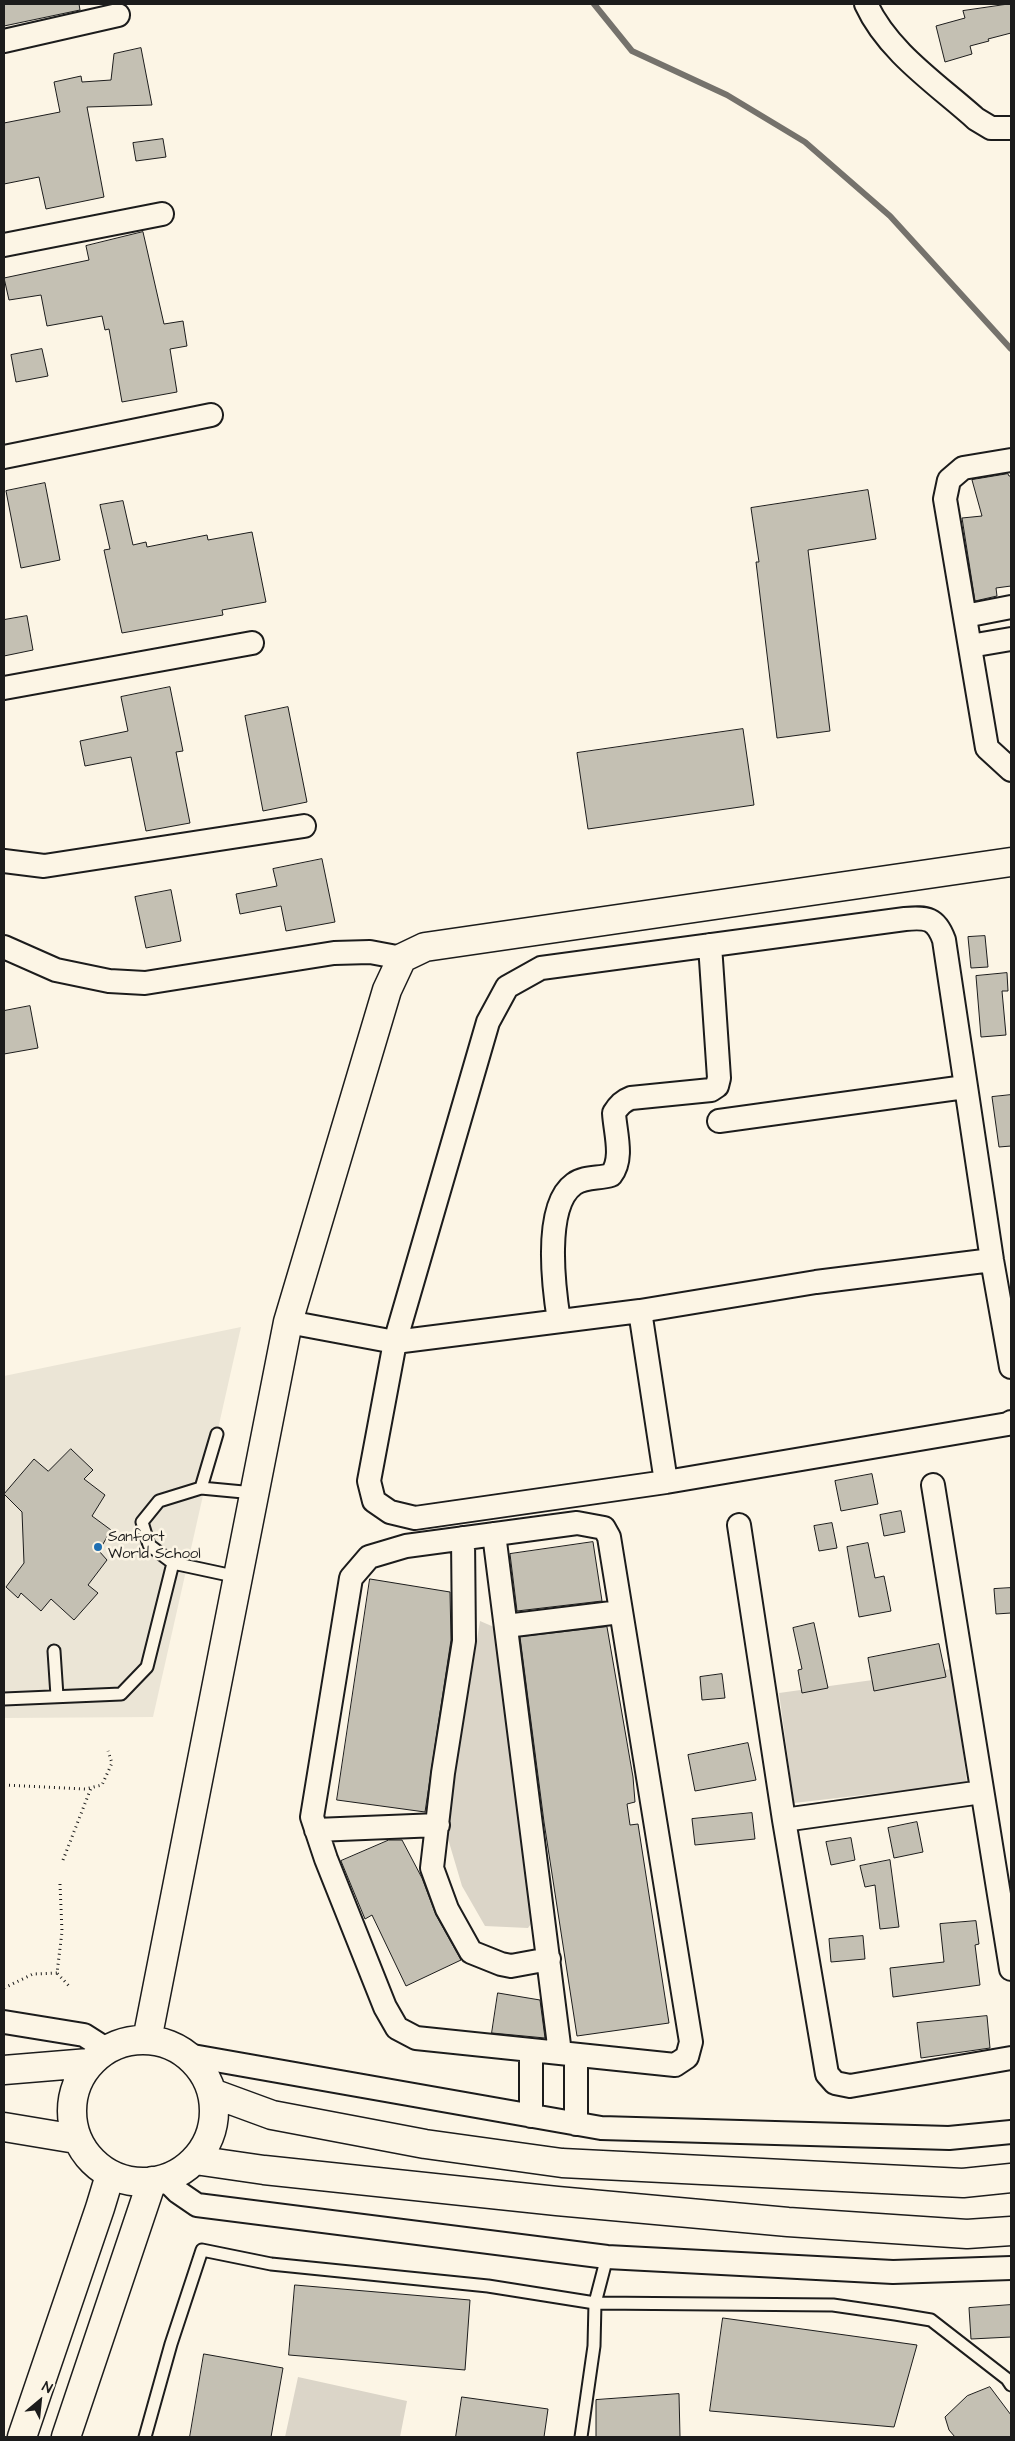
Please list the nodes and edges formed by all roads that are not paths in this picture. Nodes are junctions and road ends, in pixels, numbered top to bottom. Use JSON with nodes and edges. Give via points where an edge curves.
{"nodes":[{"id":1,"x":866,"y":4,"type":"edge"},
{"id":2,"x":118,"y":15,"type":"dead end"},
{"id":3,"x":4,"y":41,"type":"edge"},
{"id":4,"x":1011,"y":128,"type":"edge"},
{"id":5,"x":162,"y":214,"type":"dead end"},
{"id":6,"x":4,"y":245,"type":"edge"},
{"id":7,"x":211,"y":414,"type":"dead end"},
{"id":8,"x":4,"y":457,"type":"edge"},
{"id":9,"x":1011,"y":460,"type":"edge"},
{"id":10,"x":1011,"y":607,"type":"edge"},
{"id":11,"x":965,"y":616,"type":"junction"},
{"id":12,"x":1011,"y":639,"type":"edge"},
{"id":13,"x":252,"y":643,"type":"dead end"},
{"id":14,"x":970,"y":646,"type":"junction"},
{"id":15,"x":4,"y":688,"type":"edge"},
{"id":16,"x":1011,"y":770,"type":"edge"},
{"id":17,"x":304,"y":826,"type":"dead end"},
{"id":18,"x":4,"y":861,"type":"edge"},
{"id":19,"x":1011,"y":862,"type":"edge"},
{"id":20,"x":710,"y":945,"type":"junction"},
{"id":21,"x":4,"y":947,"type":"edge"},
{"id":22,"x":402,"y":958,"type":"junction"},
{"id":23,"x":965,"y":1087,"type":"junction"},
{"id":24,"x":719,"y":1121,"type":"dead end"},
{"id":25,"x":992,"y":1260,"type":"junction"},
{"id":26,"x":640,"y":1311,"type":"junction"},
{"id":27,"x":288,"y":1322,"type":"junction"},
{"id":28,"x":559,"y":1322,"type":"junction"},
{"id":29,"x":395,"y":1342,"type":"junction"},
{"id":30,"x":1011,"y":1367,"type":"edge"},
{"id":31,"x":1011,"y":1422,"type":"edge"},
{"id":32,"x":217,"y":1434,"type":"dead end"},
{"id":33,"x":666,"y":1482,"type":"junction"},
{"id":34,"x":933,"y":1485,"type":"dead end"},
{"id":35,"x":202,"y":1488,"type":"junction"},
{"id":36,"x":254,"y":1493,"type":"junction"},
{"id":37,"x":739,"y":1525,"type":"dead end"},
{"id":38,"x":494,"y":1534,"type":"junction"},
{"id":39,"x":463,"y":1538,"type":"junction"},
{"id":40,"x":173,"y":1563,"type":"junction"},
{"id":41,"x":238,"y":1577,"type":"junction"},
{"id":42,"x":620,"y":1612,"type":"junction"},
{"id":43,"x":506,"y":1626,"type":"junction"},
{"id":44,"x":54,"y":1651,"type":"dead end"},
{"id":45,"x":57,"y":1696,"type":"junction"},
{"id":46,"x":4,"y":1699,"type":"edge"},
{"id":47,"x":982,"y":1792,"type":"junction"},
{"id":48,"x":784,"y":1820,"type":"junction"},
{"id":49,"x":438,"y":1825,"type":"junction"},
{"id":50,"x":316,"y":1830,"type":"junction"},
{"id":51,"x":548,"y":1959,"type":"junction"},
{"id":52,"x":1011,"y":1970,"type":"edge"},
{"id":53,"x":4,"y":2022,"type":"edge"},
{"id":54,"x":148,"y":2040,"type":"junction"},
{"id":55,"x":531,"y":2050,"type":"junction"},
{"id":56,"x":568,"y":2054,"type":"junction"},
{"id":57,"x":187,"y":2055,"type":"junction"},
{"id":58,"x":98,"y":2056,"type":"junction"},
{"id":59,"x":1011,"y":2058,"type":"edge"},
{"id":60,"x":4,"y":2070,"type":"edge"},
{"id":61,"x":212,"y":2093,"type":"junction"},
{"id":62,"x":531,"y":2116,"type":"junction"},
{"id":63,"x":576,"y":2124,"type":"junction"},
{"id":64,"x":4,"y":2127,"type":"edge"},
{"id":65,"x":1011,"y":2132,"type":"edge"},
{"id":66,"x":76,"y":2139,"type":"junction"},
{"id":67,"x":195,"y":2160,"type":"junction"},
{"id":68,"x":110,"y":2175,"type":"junction"},
{"id":69,"x":1011,"y":2178,"type":"edge"},
{"id":70,"x":158,"y":2180,"type":"junction"},
{"id":71,"x":1011,"y":2231,"type":"edge"},
{"id":72,"x":607,"y":2256,"type":"junction"},
{"id":73,"x":1011,"y":2268,"type":"edge"},
{"id":74,"x":596,"y":2303,"type":"junction"},
{"id":75,"x":1011,"y":2385,"type":"edge"},
{"id":76,"x":22,"y":2437,"type":"edge"},
{"id":77,"x":66,"y":2437,"type":"edge"},
{"id":78,"x":145,"y":2437,"type":"edge"},
{"id":79,"x":581,"y":2437,"type":"edge"}],
"edges":[{"from":1,"to":4,"type":"street","via":[[890,43],[976,119],[991,128]]},
{"from":2,"to":3,"type":"street"},
{"from":5,"to":6,"type":"street"},
{"from":7,"to":8,"type":"street"},
{"from":9,"to":11,"type":"street","via":[[963,468],[950,480],[945,499]]},
{"from":10,"to":11,"type":"street"},
{"from":11,"to":14,"type":"street"},
{"from":12,"to":14,"type":"street"},
{"from":13,"to":15,"type":"street"},
{"from":14,"to":16,"type":"street","via":[[987,748]]},
{"from":17,"to":18,"type":"street","via":[[44,866]]},
{"from":19,"to":22,"type":"street","via":[[425,947]]},
{"from":20,"to":23,"type":"street","via":[[923,917],[933,922],[940,928],[944,940]]},
{"from":20,"to":28,"type":"street","via":[[717,1086],[711,1090],[631,1098],[617,1107],[614,1113],[616,1170],[611,1175],[586,1178],[574,1184],[559,1205],[553,1258]]},
{"from":20,"to":29,"type":"street","via":[[541,968],[507,987],[488,1022]]},
{"from":21,"to":22,"type":"street","via":[[56,970],[109,981],[145,983],[334,953],[370,952]]},
{"from":22,"to":27,"type":"street","via":[[387,990]]},
{"from":23,"to":24,"type":"street"},
{"from":23,"to":25,"type":"street"},
{"from":25,"to":26,"type":"street","via":[[816,1282]]},
{"from":25,"to":30,"type":"street"},
{"from":26,"to":28,"type":"street"},
{"from":26,"to":33,"type":"street"},
{"from":27,"to":29,"type":"street"},
{"from":27,"to":36,"type":"street"},
{"from":28,"to":29,"type":"street"},
{"from":29,"to":33,"type":"street","via":[[369,1481],[374,1501],[390,1512],[415,1518]]},
{"from":31,"to":33,"type":"street"},
{"from":32,"to":35,"type":"lane"},
{"from":34,"to":47,"type":"street"},
{"from":35,"to":36,"type":"lane"},
{"from":35,"to":40,"type":"lane","via":[[159,1501],[142,1522],[149,1545]]},
{"from":36,"to":41,"type":"street"},
{"from":37,"to":48,"type":"street"},
{"from":38,"to":39,"type":"street"},
{"from":38,"to":42,"type":"street","via":[[577,1523],[604,1528],[609,1538]]},
{"from":38,"to":43,"type":"street"},
{"from":39,"to":49,"type":"street","via":[[464,1642]]},
{"from":39,"to":50,"type":"street","via":[[406,1546],[369,1557],[351,1578],[312,1817]]},
{"from":40,"to":41,"type":"lane"},
{"from":40,"to":45,"type":"lane","via":[[147,1667],[121,1694]]},
{"from":41,"to":54,"type":"street"},
{"from":42,"to":43,"type":"street"},
{"from":42,"to":56,"type":"street","via":[[691,2042],[688,2057],[675,2064]]},
{"from":43,"to":51,"type":"street"},
{"from":44,"to":45,"type":"lane"},
{"from":45,"to":46,"type":"lane"},
{"from":47,"to":48,"type":"street"},
{"from":47,"to":52,"type":"street"},
{"from":48,"to":59,"type":"street","via":[[827,2074],[834,2083],[850,2086]]},
{"from":49,"to":50,"type":"street"},
{"from":49,"to":51,"type":"street","via":[[432,1868],[447,1909],[471,1952],[512,1966]]},
{"from":50,"to":55,"type":"street","via":[[385,2007],[397,2028],[416,2038]]},
{"from":51,"to":56,"type":"street"},
{"from":53,"to":58,"type":"street","via":[[84,2035]]},
{"from":54,"to":57,"type":"street"},
{"from":54,"to":58,"type":"street","via":[[126,2042]]},
{"from":55,"to":56,"type":"street"},
{"from":55,"to":62,"type":"street"},
{"from":56,"to":63,"type":"street"},
{"from":57,"to":61,"type":"street","via":[[202,2072]]},
{"from":57,"to":62,"type":"street"},
{"from":58,"to":60,"type":"street"},
{"from":58,"to":66,"type":"street","via":[[75,2086],[71,2113]]},
{"from":61,"to":67,"type":"street","via":[[214,2117],[208,2140]]},
{"from":61,"to":69,"type":"street","via":[[272,2115],[425,2144],[562,2163],[963,2184]]},
{"from":62,"to":63,"type":"street"},
{"from":63,"to":65,"type":"street","via":[[601,2128],[949,2138]]},
{"from":64,"to":66,"type":"street"},
{"from":66,"to":68,"type":"street"},
{"from":67,"to":70,"type":"street"},
{"from":67,"to":71,"type":"street","via":[[548,2200],[788,2222],[967,2234]]},
{"from":68,"to":70,"type":"street","via":[[136,2182]]},
{"from":68,"to":76,"type":"street"},
{"from":70,"to":72,"type":"street","via":[[197,2204]]},
{"from":70,"to":77,"type":"street"},
{"from":72,"to":73,"type":"street","via":[[893,2272]]},
{"from":72,"to":74,"type":"lane"},
{"from":74,"to":75,"type":"lane","via":[[833,2305],[931,2320]]},
{"from":74,"to":78,"type":"lane","via":[[488,2286],[272,2264],[202,2250]]},
{"from":74,"to":79,"type":"lane","via":[[594,2346]]}]}
